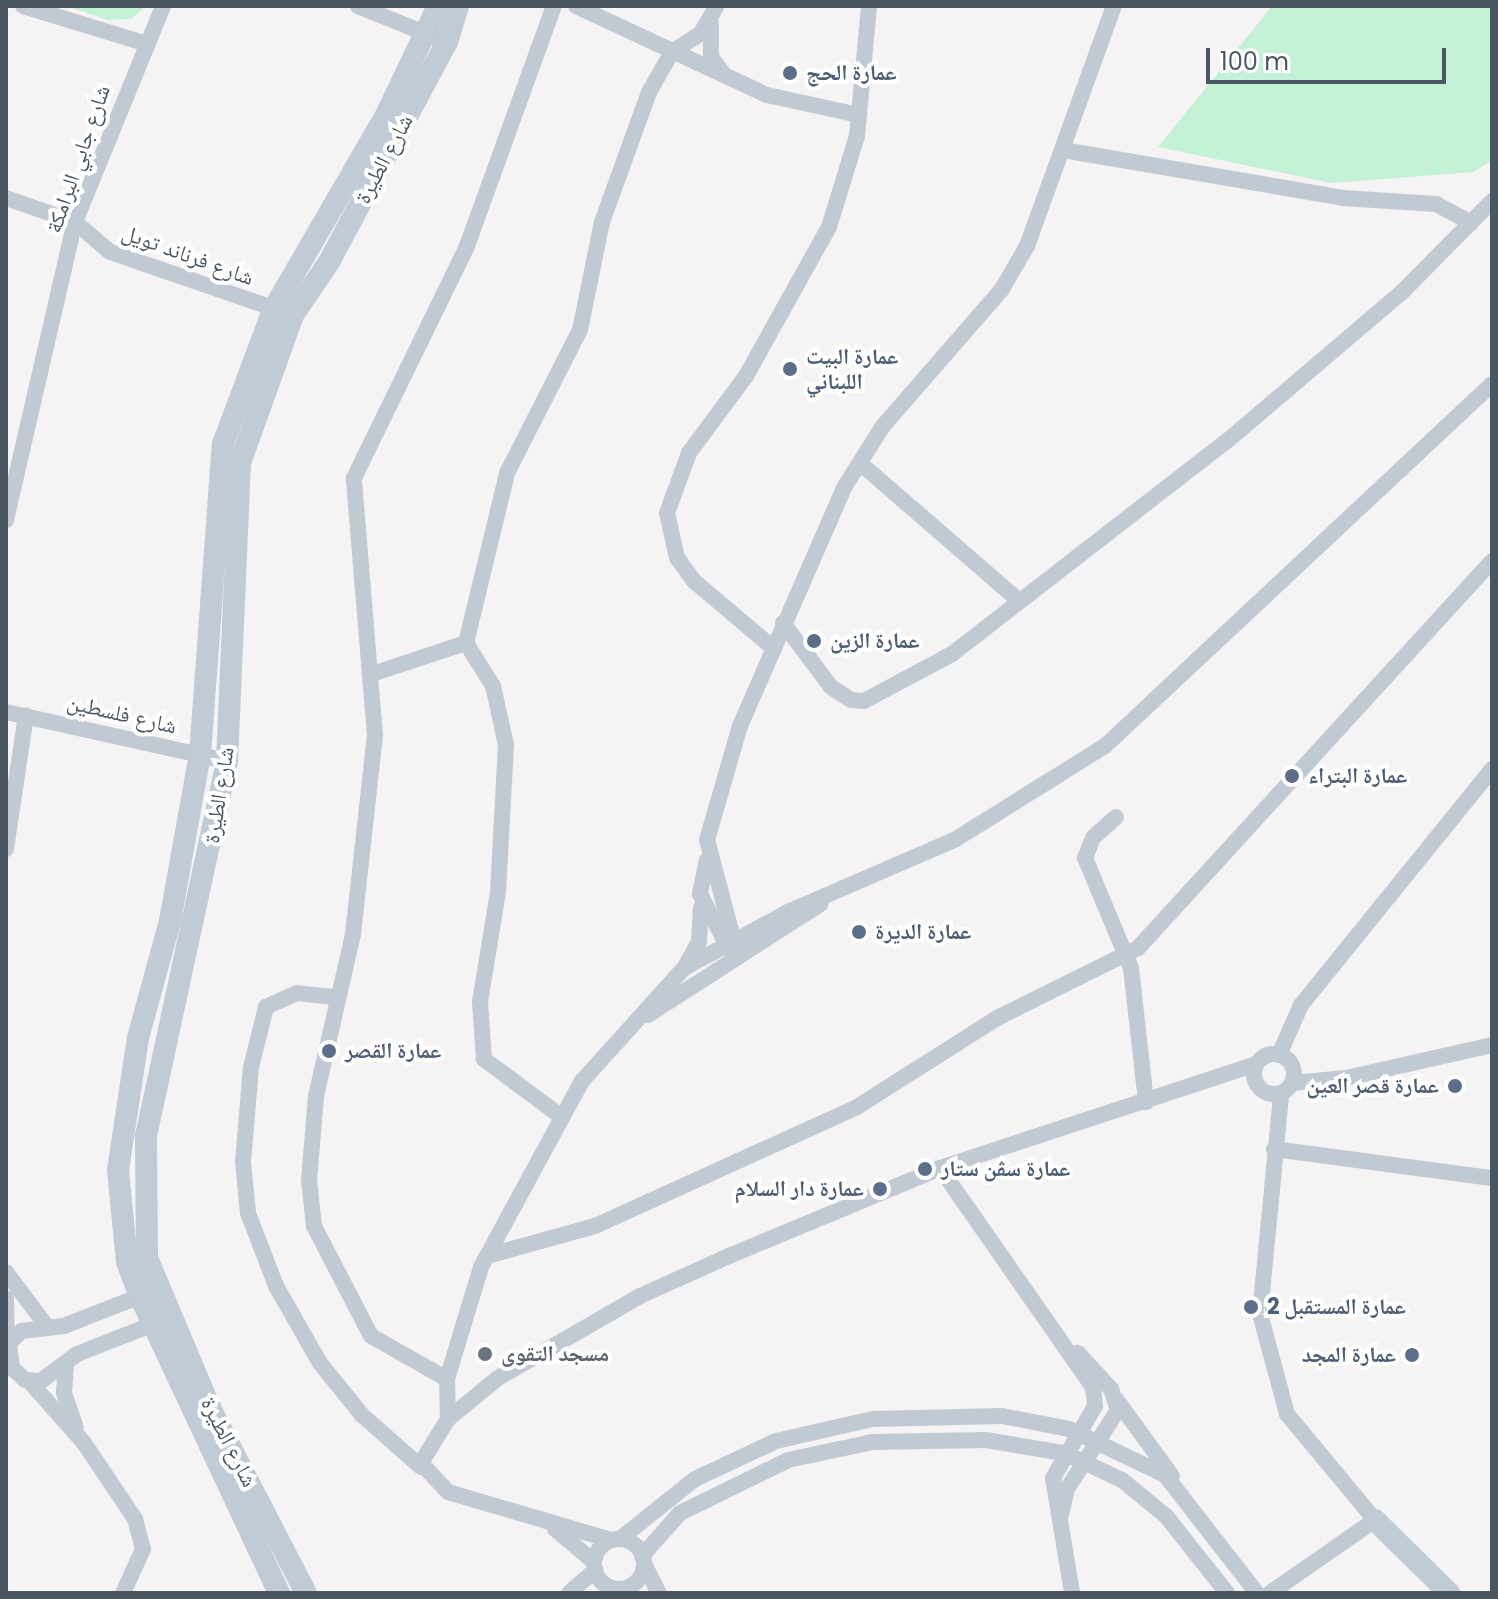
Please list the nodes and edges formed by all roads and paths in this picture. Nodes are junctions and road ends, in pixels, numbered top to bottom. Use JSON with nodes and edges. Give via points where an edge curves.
{"nodes":[{"id":1,"x":23,"y":6,"type":"edge"},
{"id":2,"x":163,"y":6,"type":"edge"},
{"id":3,"x":358,"y":6,"type":"edge"},
{"id":4,"x":438,"y":6,"type":"edge"},
{"id":5,"x":458,"y":6,"type":"edge"},
{"id":6,"x":554,"y":6,"type":"edge"},
{"id":7,"x":576,"y":6,"type":"edge"},
{"id":8,"x":716,"y":6,"type":"edge"},
{"id":9,"x":869,"y":6,"type":"edge"},
{"id":10,"x":1114,"y":6,"type":"edge"},
{"id":11,"x":425,"y":34,"type":"junction"},
{"id":12,"x":447,"y":42,"type":"junction"},
{"id":13,"x":144,"y":43,"type":"junction"},
{"id":14,"x":672,"y":52,"type":"junction"},
{"id":15,"x":726,"y":78,"type":"junction"},
{"id":16,"x":859,"y":115,"type":"junction"},
{"id":17,"x":1063,"y":150,"type":"junction"},
{"id":18,"x":6,"y":198,"type":"edge"},
{"id":19,"x":1492,"y":201,"type":"edge"},
{"id":20,"x":75,"y":222,"type":"junction"},
{"id":21,"x":1471,"y":223,"type":"junction"},
{"id":22,"x":283,"y":312,"type":"junction"},
{"id":23,"x":1492,"y":384,"type":"edge"},
{"id":24,"x":860,"y":463,"type":"junction"},
{"id":25,"x":6,"y":520,"type":"edge"},
{"id":26,"x":1492,"y":561,"type":"edge"},
{"id":27,"x":1018,"y":600,"type":"junction"},
{"id":28,"x":783,"y":623,"type":"junction"},
{"id":29,"x":466,"y":643,"type":"junction"},
{"id":30,"x":772,"y":647,"type":"junction"},
{"id":31,"x":372,"y":674,"type":"junction"},
{"id":32,"x":6,"y":712,"type":"edge"},
{"id":33,"x":26,"y":715,"type":"junction"},
{"id":34,"x":200,"y":755,"type":"junction"},
{"id":35,"x":227,"y":761,"type":"junction"},
{"id":36,"x":1492,"y":769,"type":"edge"},
{"id":37,"x":1116,"y":817,"type":"dead end"},
{"id":38,"x":6,"y":849,"type":"edge"},
{"id":39,"x":708,"y":859,"type":"junction"},
{"id":40,"x":700,"y":894,"type":"junction"},
{"id":41,"x":721,"y":901,"type":"junction"},
{"id":42,"x":821,"y":903,"type":"junction"},
{"id":43,"x":771,"y":920,"type":"junction"},
{"id":44,"x":729,"y":941,"type":"junction"},
{"id":45,"x":1127,"y":952,"type":"junction"},
{"id":46,"x":738,"y":957,"type":"junction"},
{"id":47,"x":684,"y":968,"type":"junction"},
{"id":48,"x":334,"y":997,"type":"junction"},
{"id":49,"x":630,"y":1029,"type":"junction"},
{"id":50,"x":1492,"y":1045,"type":"edge"},
{"id":51,"x":1279,"y":1055,"type":"junction"},
{"id":52,"x":1256,"y":1064,"type":"junction"},
{"id":53,"x":1287,"y":1088,"type":"junction"},
{"id":54,"x":1146,"y":1102,"type":"junction"},
{"id":55,"x":559,"y":1115,"type":"junction"},
{"id":56,"x":1274,"y":1149,"type":"junction"},
{"id":57,"x":940,"y":1168,"type":"junction"},
{"id":58,"x":1492,"y":1178,"type":"edge"},
{"id":59,"x":487,"y":1256,"type":"junction"},
{"id":60,"x":6,"y":1272,"type":"edge"},
{"id":61,"x":140,"y":1296,"type":"junction"},
{"id":62,"x":6,"y":1298,"type":"edge"},
{"id":63,"x":165,"y":1304,"type":"junction"},
{"id":64,"x":151,"y":1325,"type":"junction"},
{"id":65,"x":48,"y":1328,"type":"junction"},
{"id":66,"x":1056,"y":1331,"type":"junction"},
{"id":67,"x":8,"y":1344,"type":"edge"},
{"id":68,"x":66,"y":1364,"type":"junction"},
{"id":69,"x":447,"y":1379,"type":"junction"},
{"id":70,"x":19,"y":1381,"type":"edge"},
{"id":71,"x":1116,"y":1399,"type":"junction"},
{"id":72,"x":448,"y":1419,"type":"junction"},
{"id":73,"x":1081,"y":1434,"type":"junction"},
{"id":74,"x":1099,"y":1441,"type":"junction"},
{"id":75,"x":84,"y":1443,"type":"junction"},
{"id":76,"x":1064,"y":1453,"type":"junction"},
{"id":77,"x":1083,"y":1461,"type":"junction"},
{"id":78,"x":421,"y":1467,"type":"junction"},
{"id":79,"x":1190,"y":1500,"type":"junction"},
{"id":80,"x":1059,"y":1520,"type":"junction"},
{"id":81,"x":1375,"y":1520,"type":"junction"},
{"id":82,"x":554,"y":1528,"type":"junction"},
{"id":83,"x":616,"y":1540,"type":"junction"},
{"id":84,"x":643,"y":1560,"type":"junction"},
{"id":85,"x":594,"y":1566,"type":"junction"},
{"id":86,"x":620,"y":1591,"type":"edge"},
{"id":87,"x":123,"y":1593,"type":"edge"},
{"id":88,"x":279,"y":1593,"type":"edge"},
{"id":89,"x":306,"y":1593,"type":"edge"},
{"id":90,"x":569,"y":1593,"type":"edge"},
{"id":91,"x":659,"y":1593,"type":"edge"},
{"id":92,"x":1072,"y":1593,"type":"edge"},
{"id":93,"x":1227,"y":1593,"type":"edge"},
{"id":94,"x":1257,"y":1593,"type":"edge"},
{"id":95,"x":1270,"y":1593,"type":"edge"},
{"id":96,"x":1449,"y":1593,"type":"edge"}],
"edges":[{"from":1,"to":13,"type":"street"},
{"from":2,"to":13,"type":"street","name":"شارع جابي البرامكة"},
{"from":3,"to":11,"type":"street"},
{"from":4,"to":11,"type":"main road","name":"شارع الطيرة"},
{"from":5,"to":12,"type":"main road","name":"شارع الطيرة"},
{"from":6,"to":31,"type":"street","via":[[467,246],[354,478]]},
{"from":7,"to":14,"type":"street"},
{"from":8,"to":14,"type":"street","via":[[701,33]]},
{"from":8,"to":15,"type":"street","via":[[708,43]]},
{"from":9,"to":16,"type":"street"},
{"from":10,"to":17,"type":"street"},
{"from":11,"to":12,"type":"street"},
{"from":11,"to":22,"type":"main road","name":"شارع الطيرة"},
{"from":12,"to":22,"type":"main road","name":"شارع الطيرة"},
{"from":13,"to":20,"type":"street","name":"شارع جابي البرامكة"},
{"from":14,"to":15,"type":"street"},
{"from":14,"to":29,"type":"street","via":[[649,92],[602,222],[580,330],[507,473]]},
{"from":15,"to":16,"type":"street","via":[[801,107]]},
{"from":16,"to":30,"type":"street","via":[[829,227],[746,376],[689,453],[667,513],[677,558],[694,581]]},
{"from":17,"to":21,"type":"street","via":[[1343,198],[1436,204]]},
{"from":17,"to":24,"type":"street","via":[[1027,246],[1002,289]]},
{"from":18,"to":20,"type":"street"},
{"from":19,"to":21,"type":"street"},
{"from":20,"to":22,"type":"street","name":"شارع فرناند تويل","via":[[110,252]]},
{"from":20,"to":25,"type":"street","name":"شارع جابي البرامكة"},
{"from":21,"to":27,"type":"street","via":[[1402,292],[1227,441]]},
{"from":22,"to":34,"type":"main road","name":"شارع الطيرة","via":[[223,444]]},
{"from":22,"to":35,"type":"main road","name":"شارع الطيرة","via":[[240,463]]},
{"from":23,"to":42,"type":"street","via":[[1105,746],[956,839]]},
{"from":24,"to":27,"type":"street"},
{"from":24,"to":28,"type":"street"},
{"from":26,"to":45,"type":"street","via":[[1148,938]]},
{"from":27,"to":28,"type":"street","via":[[952,654],[864,701],[840,696]]},
{"from":28,"to":30,"type":"street"},
{"from":29,"to":31,"type":"street"},
{"from":29,"to":55,"type":"street","via":[[493,686],[506,745],[498,892],[480,1002],[484,1059]]},
{"from":30,"to":39,"type":"street","via":[[740,726]]},
{"from":31,"to":48,"type":"street","via":[[371,785],[353,934]]},
{"from":32,"to":33,"type":"street","name":"شارع فلسطين"},
{"from":33,"to":34,"type":"street","name":"شارع فلسطين"},
{"from":33,"to":38,"type":"street"},
{"from":34,"to":35,"type":"street","name":"شارع فلسطين"},
{"from":34,"to":61,"type":"main road","name":"شارع الطيرة","via":[[121,1143],[119,1211]]},
{"from":35,"to":63,"type":"main road","name":"شارع الطيرة","via":[[146,1136],[146,1243]]},
{"from":36,"to":51,"type":"street","via":[[1301,1005]]},
{"from":37,"to":45,"type":"street","via":[[1093,838],[1085,858]]},
{"from":39,"to":40,"type":"street"},
{"from":39,"to":41,"type":"street"},
{"from":40,"to":44,"type":"street"},
{"from":40,"to":47,"type":"street","via":[[701,933]]},
{"from":41,"to":43,"type":"street","via":[[748,921]]},
{"from":41,"to":44,"type":"street"},
{"from":42,"to":43,"type":"street"},
{"from":42,"to":46,"type":"street"},
{"from":43,"to":44,"type":"street"},
{"from":44,"to":46,"type":"street"},
{"from":44,"to":47,"type":"street"},
{"from":45,"to":54,"type":"street"},
{"from":45,"to":59,"type":"street","via":[[997,1018],[857,1107],[595,1226]]},
{"from":46,"to":49,"type":"street"},
{"from":47,"to":49,"type":"street"},
{"from":48,"to":69,"type":"street","via":[[307,1162],[314,1226],[371,1336]]},
{"from":48,"to":78,"type":"street","via":[[297,993],[266,1007],[251,1067],[243,1162],[248,1213],[276,1286],[320,1363],[362,1415]]},
{"from":49,"to":55,"type":"street"},
{"from":50,"to":53,"type":"street"},
{"from":51,"to":52,"type":"street"},
{"from":51,"to":53,"type":"street","via":[[1291,1063]]},
{"from":52,"to":53,"type":"street","via":[[1259,1088]]},
{"from":52,"to":54,"type":"street"},
{"from":53,"to":56,"type":"street"},
{"from":54,"to":57,"type":"street"},
{"from":55,"to":59,"type":"street"},
{"from":56,"to":58,"type":"street"},
{"from":56,"to":81,"type":"street","via":[[1260,1314],[1278,1390],[1296,1429]]},
{"from":57,"to":66,"type":"street"},
{"from":57,"to":72,"type":"street","via":[[640,1296],[498,1378]]},
{"from":59,"to":69,"type":"street"},
{"from":60,"to":65,"type":"street"},
{"from":61,"to":63,"type":"street"},
{"from":61,"to":64,"type":"main road","name":"شارع الطيرة"},
{"from":61,"to":65,"type":"street"},
{"from":62,"to":67,"type":"street"},
{"from":63,"to":64,"type":"street"},
{"from":63,"to":89,"type":"main road","name":"شارع الطيرة"},
{"from":64,"to":68,"type":"street"},
{"from":64,"to":88,"type":"main road","name":"شارع الطيرة"},
{"from":65,"to":67,"type":"street","via":[[22,1331]]},
{"from":66,"to":71,"type":"street"},
{"from":66,"to":73,"type":"street","via":[[1096,1398]]},
{"from":67,"to":70,"type":"street"},
{"from":68,"to":70,"type":"street"},
{"from":68,"to":75,"type":"street","via":[[64,1393]]},
{"from":69,"to":72,"type":"street"},
{"from":70,"to":75,"type":"street"},
{"from":71,"to":74,"type":"street","via":[[1115,1421]]},
{"from":71,"to":79,"type":"street"},
{"from":72,"to":78,"type":"street"},
{"from":73,"to":74,"type":"street"},
{"from":73,"to":76,"type":"street"},
{"from":73,"to":83,"type":"street","via":[[1031,1420],[949,1414],[821,1428],[695,1479]]},
{"from":74,"to":77,"type":"street"},
{"from":74,"to":79,"type":"street","via":[[1165,1475]]},
{"from":75,"to":87,"type":"street","via":[[141,1534]]},
{"from":76,"to":77,"type":"street"},
{"from":76,"to":80,"type":"street","via":[[1053,1478]]},
{"from":76,"to":84,"type":"street","via":[[926,1438],[788,1460],[680,1513]]},
{"from":77,"to":80,"type":"street"},
{"from":77,"to":93,"type":"street","via":[[1146,1495]]},
{"from":78,"to":82,"type":"street","via":[[448,1492]]},
{"from":79,"to":94,"type":"street"},
{"from":80,"to":92,"type":"street"},
{"from":81,"to":95,"type":"street"},
{"from":81,"to":96,"type":"main road"},
{"from":82,"to":83,"type":"street"},
{"from":82,"to":85,"type":"street"},
{"from":83,"to":84,"type":"street"},
{"from":83,"to":85,"type":"street"},
{"from":84,"to":86,"type":"street","via":[[637,1582]]},
{"from":84,"to":91,"type":"street"},
{"from":85,"to":86,"type":"street"},
{"from":85,"to":90,"type":"street"}]}
